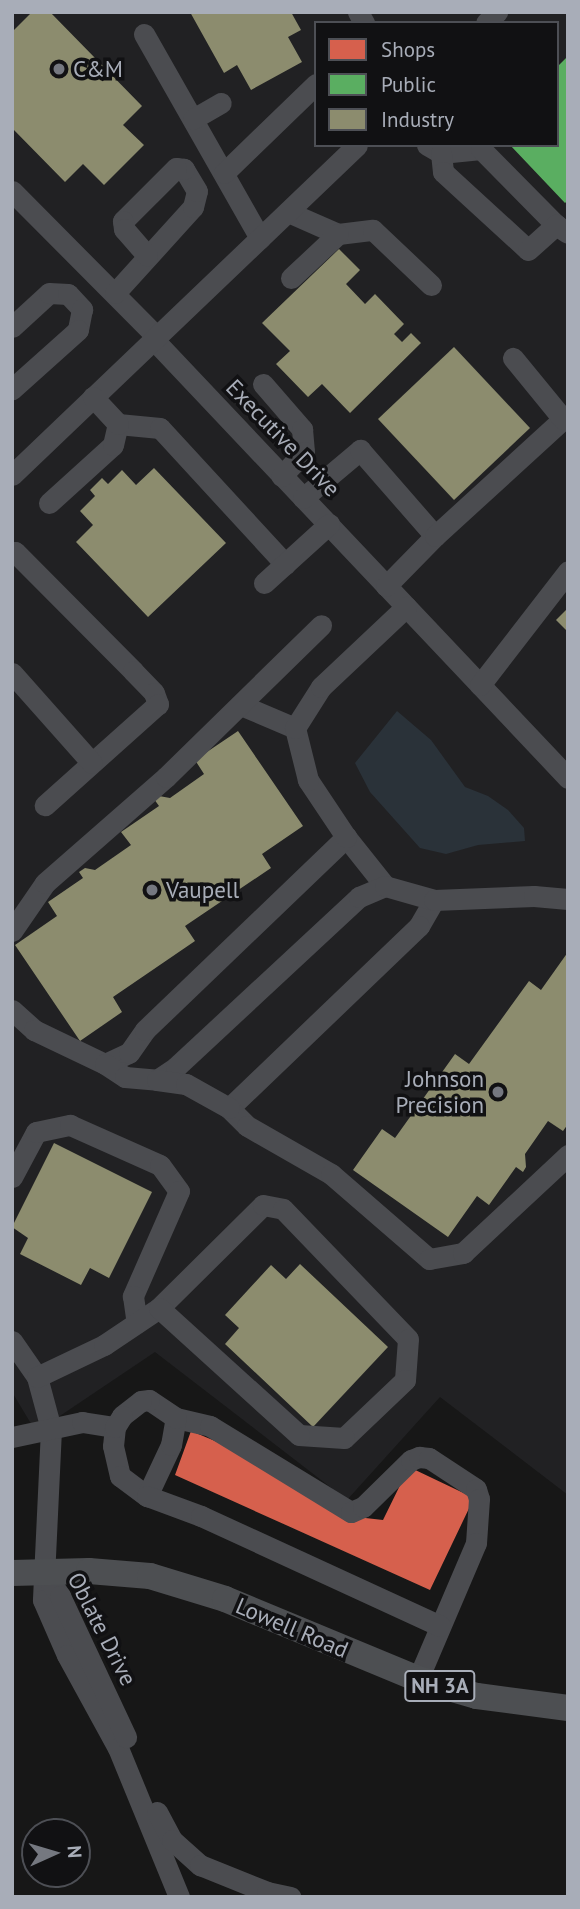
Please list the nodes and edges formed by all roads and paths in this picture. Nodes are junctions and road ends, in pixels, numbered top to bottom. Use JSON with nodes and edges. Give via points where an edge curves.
{"nodes":[{"id":1,"x":144,"y":34,"type":"dead end"},
{"id":2,"x":314,"y":86,"type":"edge"},
{"id":3,"x":221,"y":103,"type":"dead end"},
{"id":4,"x":193,"y":119,"type":"junction"},
{"id":5,"x":355,"y":147,"type":"edge"},
{"id":6,"x":434,"y":149,"type":"edge"},
{"id":7,"x":224,"y":173,"type":"junction"},
{"id":8,"x":12,"y":191,"type":"edge"},
{"id":9,"x":288,"y":212,"type":"junction"},
{"id":10,"x":562,"y":229,"type":"edge"},
{"id":11,"x":338,"y":234,"type":"junction"},
{"id":12,"x":260,"y":238,"type":"junction"},
{"id":13,"x":147,"y":255,"type":"dead end"},
{"id":14,"x":291,"y":278,"type":"dead end"},
{"id":15,"x":430,"y":285,"type":"dead end"},
{"id":16,"x":115,"y":293,"type":"junction"},
{"id":17,"x":12,"y":327,"type":"edge"},
{"id":18,"x":155,"y":339,"type":"junction"},
{"id":19,"x":513,"y":358,"type":"dead end"},
{"id":20,"x":263,"y":384,"type":"dead end"},
{"id":21,"x":12,"y":389,"type":"edge"},
{"id":22,"x":93,"y":397,"type":"junction"},
{"id":23,"x":118,"y":424,"type":"junction"},
{"id":24,"x":17,"y":462,"type":"edge"},
{"id":25,"x":282,"y":476,"type":"junction"},
{"id":26,"x":303,"y":498,"type":"junction"},
{"id":27,"x":49,"y":503,"type":"dead end"},
{"id":28,"x":329,"y":524,"type":"junction"},
{"id":29,"x":435,"y":536,"type":"junction"},
{"id":30,"x":12,"y":553,"type":"edge"},
{"id":31,"x":285,"y":564,"type":"junction"},
{"id":32,"x":568,"y":571,"type":"edge"},
{"id":33,"x":264,"y":583,"type":"dead end"},
{"id":34,"x":386,"y":586,"type":"junction"},
{"id":35,"x":406,"y":607,"type":"junction"},
{"id":36,"x":321,"y":625,"type":"dead end"},
{"id":37,"x":12,"y":673,"type":"edge"},
{"id":38,"x":480,"y":685,"type":"junction"},
{"id":39,"x":241,"y":705,"type":"junction"},
{"id":40,"x":295,"y":728,"type":"junction"},
{"id":41,"x":92,"y":763,"type":"junction"},
{"id":42,"x":568,"y":778,"type":"edge"},
{"id":43,"x":45,"y":805,"type":"dead end"},
{"id":44,"x":346,"y":837,"type":"junction"},
{"id":45,"x":385,"y":886,"type":"junction"},
{"id":46,"x":568,"y":899,"type":"edge"},
{"id":47,"x":434,"y":900,"type":"junction"},
{"id":48,"x":12,"y":931,"type":"edge"},
{"id":49,"x":12,"y":1010,"type":"edge"},
{"id":50,"x":105,"y":1064,"type":"junction"},
{"id":51,"x":157,"y":1080,"type":"junction"},
{"id":52,"x":229,"y":1108,"type":"junction"},
{"id":53,"x":568,"y":1155,"type":"edge"},
{"id":54,"x":12,"y":1177,"type":"edge"},
{"id":55,"x":159,"y":1308,"type":"junction"},
{"id":56,"x":137,"y":1323,"type":"junction"},
{"id":57,"x":12,"y":1342,"type":"edge"},
{"id":58,"x":37,"y":1377,"type":"junction"},
{"id":59,"x":176,"y":1418,"type":"junction"},
{"id":60,"x":115,"y":1427,"type":"junction"},
{"id":61,"x":51,"y":1429,"type":"junction"},
{"id":62,"x":12,"y":1437,"type":"edge"},
{"id":63,"x":147,"y":1496,"type":"junction"},
{"id":64,"x":42,"y":1570,"type":"junction"},
{"id":65,"x":12,"y":1573,"type":"edge"},
{"id":66,"x":440,"y":1626,"type":"junction"},
{"id":67,"x":418,"y":1679,"type":"junction"},
{"id":68,"x":568,"y":1708,"type":"edge"},
{"id":69,"x":200,"y":1865,"type":"junction"},
{"id":70,"x":175,"y":1887,"type":"edge"},
{"id":71,"x":289,"y":1897,"type":"edge"}],
"edges":[{"from":1,"to":4,"type":"street"},
{"from":2,"to":7,"type":"street"},
{"from":3,"to":4,"type":"street"},
{"from":4,"to":7,"type":"street"},
{"from":5,"to":9,"type":"street"},
{"from":6,"to":10,"type":"street","via":[[481,149]]},
{"from":6,"to":10,"type":"street","via":[[443,172],[528,250]]},
{"from":7,"to":12,"type":"street"},
{"from":8,"to":16,"type":"street","name":"Executive Drive"},
{"from":9,"to":11,"type":"street"},
{"from":9,"to":12,"type":"street"},
{"from":11,"to":14,"type":"street"},
{"from":11,"to":15,"type":"street","via":[[373,230]]},
{"from":12,"to":18,"type":"street"},
{"from":13,"to":16,"type":"street"},
{"from":16,"to":18,"type":"street","name":"Executive Drive"},
{"from":17,"to":21,"type":"street","via":[[49,293],[68,294],[82,309],[78,330]]},
{"from":18,"to":22,"type":"street"},
{"from":18,"to":25,"type":"street","name":"Executive Drive"},
{"from":19,"to":29,"type":"street","via":[[563,419]]},
{"from":20,"to":25,"type":"street","via":[[302,429],[304,452]]},
{"from":22,"to":23,"type":"street"},
{"from":22,"to":24,"type":"street"},
{"from":23,"to":27,"type":"street","via":[[113,445]]},
{"from":23,"to":31,"type":"street","via":[[160,428]]},
{"from":25,"to":26,"type":"street","name":"Executive Drive"},
{"from":26,"to":28,"type":"street","name":"Executive Drive"},
{"from":26,"to":29,"type":"street","via":[[360,450]]},
{"from":28,"to":31,"type":"street"},
{"from":28,"to":34,"type":"street","name":"Executive Drive"},
{"from":29,"to":34,"type":"street"},
{"from":30,"to":41,"type":"street","via":[[154,693],[158,705]]},
{"from":31,"to":33,"type":"street"},
{"from":32,"to":38,"type":"street"},
{"from":34,"to":35,"type":"street","name":"Executive Drive"},
{"from":35,"to":38,"type":"street","name":"Executive Drive"},
{"from":35,"to":40,"type":"street","via":[[321,687]]},
{"from":36,"to":39,"type":"street"},
{"from":37,"to":41,"type":"street"},
{"from":38,"to":42,"type":"street","name":"Executive Drive"},
{"from":39,"to":40,"type":"street"},
{"from":39,"to":48,"type":"street","via":[[45,883]]},
{"from":40,"to":44,"type":"street","via":[[308,780]]},
{"from":41,"to":43,"type":"street"},
{"from":44,"to":45,"type":"street"},
{"from":44,"to":50,"type":"street","via":[[145,1030],[129,1053]]},
{"from":45,"to":47,"type":"street"},
{"from":45,"to":51,"type":"street","via":[[359,897],[176,1068]]},
{"from":46,"to":47,"type":"street"},
{"from":47,"to":52,"type":"street","via":[[419,926]]},
{"from":49,"to":50,"type":"street","via":[[34,1030]]},
{"from":50,"to":51,"type":"street","via":[[125,1077]]},
{"from":51,"to":52,"type":"street","via":[[186,1084]]},
{"from":52,"to":53,"type":"street","via":[[247,1126],[331,1174],[429,1259],[463,1253]]},
{"from":54,"to":56,"type":"street","via":[[36,1132],[70,1125],[160,1166],[178,1191],[133,1296]]},
{"from":55,"to":55,"type":"street","via":[[263,1205],[283,1209],[408,1339],[405,1380],[344,1438],[299,1435]]},
{"from":55,"to":56,"type":"street"},
{"from":56,"to":58,"type":"street","via":[[104,1345]]},
{"from":57,"to":58,"type":"street"},
{"from":58,"to":61,"type":"street"},
{"from":59,"to":60,"type":"street","via":[[149,1400],[141,1401]]},
{"from":59,"to":63,"type":"street","via":[[171,1445]]},
{"from":59,"to":66,"type":"street","via":[[210,1426],[351,1512],[363,1507],[419,1457],[429,1458],[468,1481],[479,1499],[476,1543]]},
{"from":60,"to":61,"type":"street","via":[[82,1422]]},
{"from":60,"to":63,"type":"street","via":[[113,1446],[120,1476]]},
{"from":61,"to":62,"type":"street"},
{"from":61,"to":64,"type":"street"},
{"from":63,"to":66,"type":"street","via":[[201,1516]]},
{"from":64,"to":65,"type":"main road","name":"Lowell Road","number":"NH 3A"},
{"from":64,"to":67,"type":"main road","name":"Lowell Road","number":"NH 3A","via":[[150,1576],[191,1587]]},
{"from":64,"to":69,"type":"street","name":"Oblate Drive","via":[[60,1596],[161,1821],[183,1852]]},
{"from":64,"to":70,"type":"street","name":"Oblate Drive","via":[[43,1600],[51,1621],[118,1748]]},
{"from":66,"to":67,"type":"street"},
{"from":67,"to":68,"type":"main road","name":"Lowell Road","number":"NH 3A","via":[[477,1696]]},
{"from":69,"to":70,"type":"street","name":"Oblate Drive"},
{"from":69,"to":71,"type":"street"}]}
